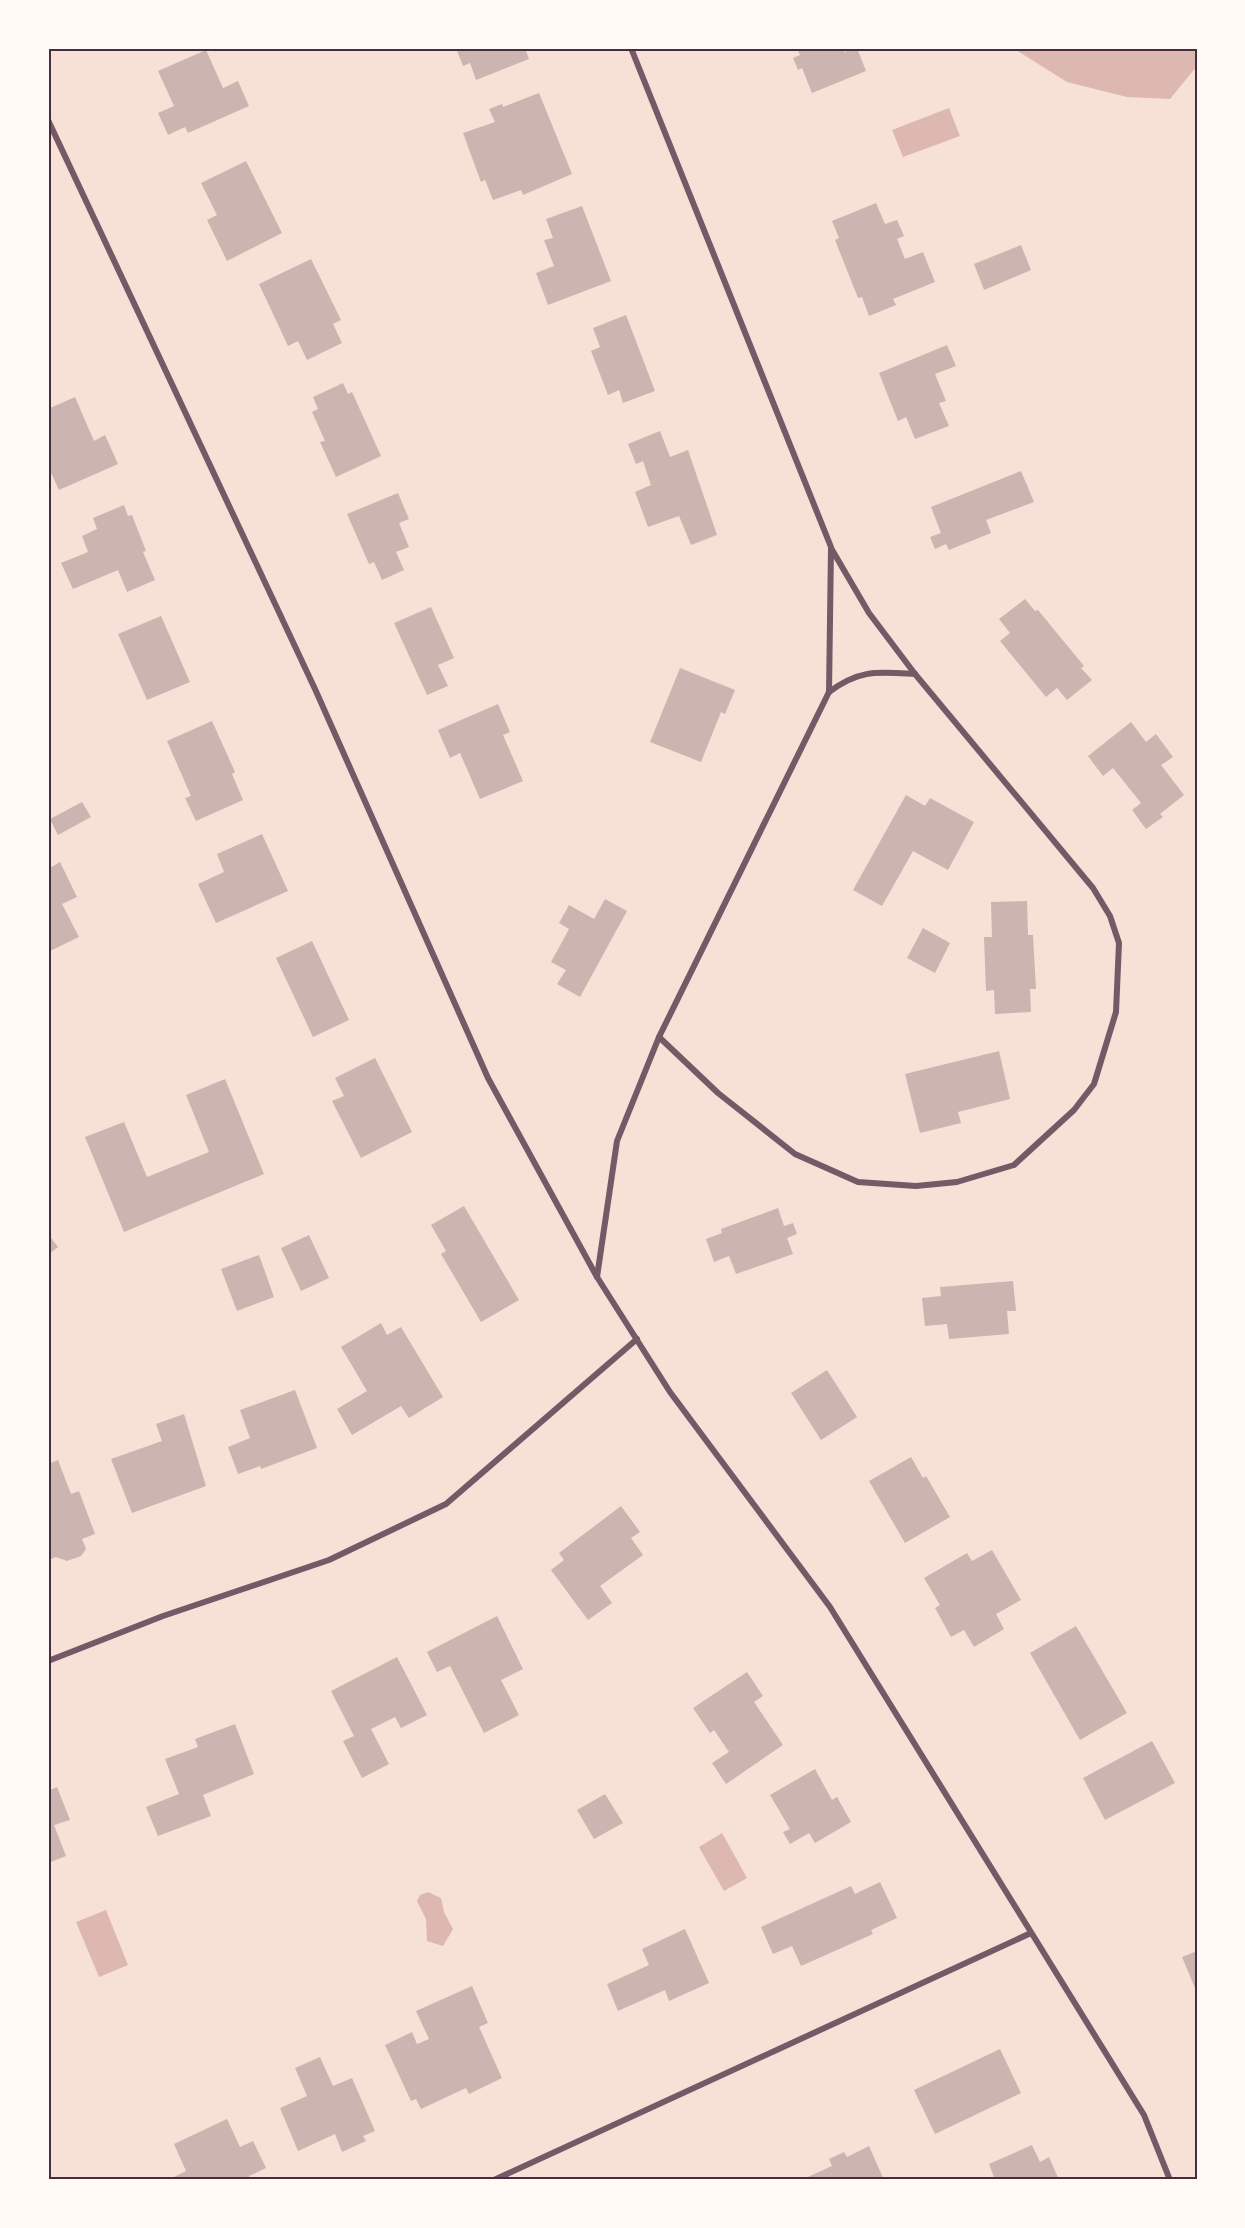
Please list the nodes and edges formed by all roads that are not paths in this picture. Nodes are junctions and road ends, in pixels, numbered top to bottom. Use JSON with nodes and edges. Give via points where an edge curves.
{"nodes":[{"id":1,"x":631,"y":48,"type":"edge"},
{"id":2,"x":48,"y":120,"type":"edge"},
{"id":3,"x":831,"y":547,"type":"junction"},
{"id":4,"x":915,"y":674,"type":"junction"},
{"id":5,"x":829,"y":692,"type":"junction"},
{"id":6,"x":659,"y":1037,"type":"junction"},
{"id":7,"x":597,"y":1277,"type":"junction"},
{"id":8,"x":637,"y":1339,"type":"junction"},
{"id":9,"x":48,"y":1661,"type":"edge"},
{"id":10,"x":1031,"y":1933,"type":"junction"},
{"id":11,"x":494,"y":2180,"type":"edge"},
{"id":12,"x":1170,"y":2180,"type":"edge"}],
"edges":[{"from":1,"to":3,"type":"street"},
{"from":2,"to":7,"type":"street","via":[[315,689],[488,1078]]},
{"from":3,"to":4,"type":"street","via":[[869,613]]},
{"from":3,"to":5,"type":"street"},
{"from":4,"to":5,"type":"street","via":[[880,672],[849,677]]},
{"from":4,"to":6,"type":"street","via":[[1093,888],[1110,916],[1119,943],[1116,1012],[1094,1083],[1074,1110],[1014,1165],[957,1182],[916,1186],[858,1182],[795,1154],[718,1093]]},
{"from":5,"to":6,"type":"street"},
{"from":6,"to":7,"type":"street","via":[[617,1141]]},
{"from":7,"to":8,"type":"street"},
{"from":8,"to":9,"type":"street","via":[[446,1504],[329,1560],[163,1616]]},
{"from":8,"to":10,"type":"street","via":[[670,1392],[830,1607]]},
{"from":10,"to":11,"type":"street"},
{"from":10,"to":12,"type":"street","via":[[1144,2115]]}]}
